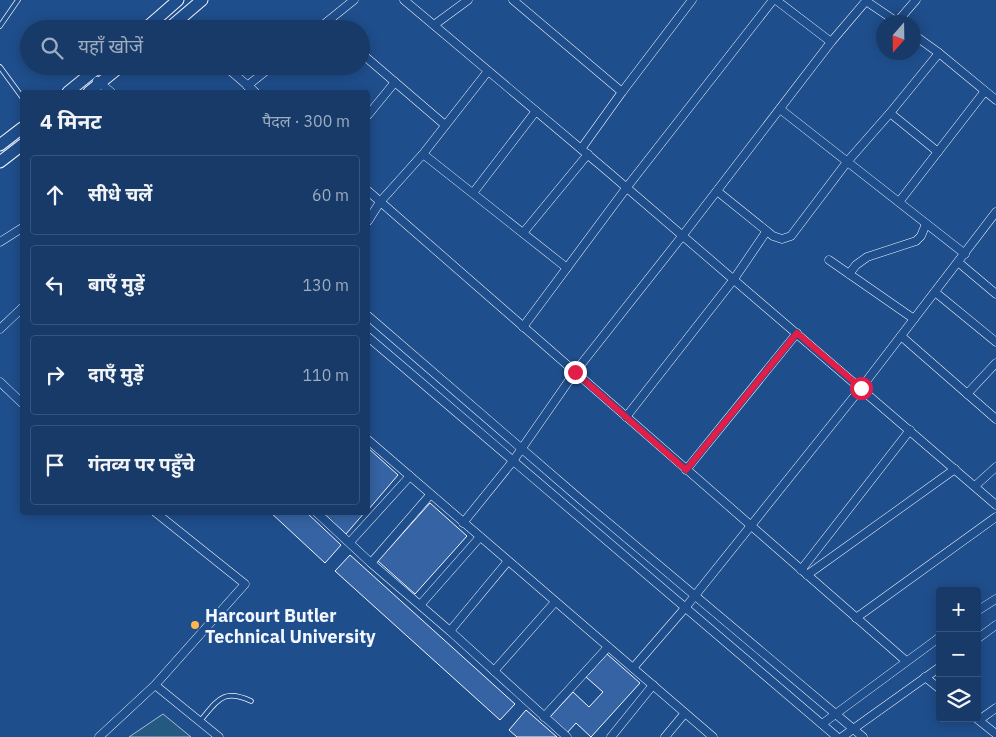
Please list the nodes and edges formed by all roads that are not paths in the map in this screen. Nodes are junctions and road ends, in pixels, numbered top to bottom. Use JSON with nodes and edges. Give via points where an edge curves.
{"nodes":[{"id":1,"x":18,"y":0,"type":"edge"},
{"id":2,"x":178,"y":0,"type":"edge"},
{"id":3,"x":202,"y":0,"type":"edge"},
{"id":4,"x":354,"y":0,"type":"edge"},
{"id":5,"x":404,"y":0,"type":"edge"},
{"id":6,"x":468,"y":0,"type":"edge"},
{"id":7,"x":514,"y":0,"type":"edge"},
{"id":8,"x":692,"y":0,"type":"edge"},
{"id":9,"x":775,"y":0,"type":"edge"},
{"id":10,"x":865,"y":0,"type":"edge"},
{"id":11,"x":916,"y":0,"type":"edge"},
{"id":12,"x":887,"y":15,"type":"edge"},
{"id":13,"x":903,"y":15,"type":"edge"},
{"id":14,"x":155,"y":20,"type":"edge"},
{"id":15,"x":181,"y":20,"type":"edge"},
{"id":16,"x":330,"y":20,"type":"edge"},
{"id":17,"x":434,"y":25,"type":"junction"},
{"id":18,"x":0,"y":26,"type":"edge"},
{"id":19,"x":921,"y":40,"type":"edge"},
{"id":20,"x":832,"y":42,"type":"junction"},
{"id":21,"x":938,"y":53,"type":"junction"},
{"id":22,"x":370,"y":61,"type":"edge"},
{"id":23,"x":0,"y":67,"type":"edge"},
{"id":24,"x":488,"y":71,"type":"junction"},
{"id":25,"x":90,"y":75,"type":"joint"},
{"id":26,"x":110,"y":75,"type":"edge"},
{"id":27,"x":235,"y":75,"type":"edge"},
{"id":28,"x":261,"y":75,"type":"edge"},
{"id":29,"x":395,"y":82,"type":"junction"},
{"id":30,"x":100,"y":83,"type":"junction"},
{"id":31,"x":248,"y":86,"type":"junction"},
{"id":32,"x":996,"y":89,"type":"edge"},
{"id":33,"x":75,"y":90,"type":"edge"},
{"id":34,"x":91,"y":90,"type":"edge"},
{"id":35,"x":109,"y":90,"type":"edge"},
{"id":36,"x":253,"y":90,"type":"edge"},
{"id":37,"x":622,"y":92,"type":"junction"},
{"id":38,"x":20,"y":94,"type":"edge"},
{"id":39,"x":990,"y":95,"type":"edge"},
{"id":40,"x":780,"y":109,"type":"junction"},
{"id":41,"x":536,"y":111,"type":"junction"},
{"id":42,"x":370,"y":113,"type":"edge"},
{"id":43,"x":890,"y":113,"type":"junction"},
{"id":44,"x":445,"y":125,"type":"junction"},
{"id":45,"x":20,"y":130,"type":"edge"},
{"id":46,"x":0,"y":145,"type":"edge"},
{"id":47,"x":20,"y":147,"type":"edge"},
{"id":48,"x":584,"y":151,"type":"junction"},
{"id":49,"x":938,"y":152,"type":"junction"},
{"id":50,"x":423,"y":154,"type":"junction"},
{"id":51,"x":0,"y":162,"type":"edge"},
{"id":52,"x":847,"y":162,"type":"junction"},
{"id":53,"x":627,"y":188,"type":"junction"},
{"id":54,"x":717,"y":191,"type":"junction"},
{"id":55,"x":370,"y":193,"type":"edge"},
{"id":56,"x":473,"y":193,"type":"junction"},
{"id":57,"x":380,"y":202,"type":"junction"},
{"id":58,"x":899,"y":202,"type":"junction"},
{"id":59,"x":996,"y":212,"type":"edge"},
{"id":60,"x":370,"y":217,"type":"edge"},
{"id":61,"x":926,"y":224,"type":"junction"},
{"id":62,"x":20,"y":229,"type":"edge"},
{"id":63,"x":766,"y":232,"type":"junction"},
{"id":64,"x":523,"y":233,"type":"junction"},
{"id":65,"x":683,"y":235,"type":"junction"},
{"id":66,"x":0,"y":242,"type":"edge"},
{"id":67,"x":964,"y":254,"type":"junction"},
{"id":68,"x":829,"y":260,"type":"dead end"},
{"id":69,"x":958,"y":262,"type":"junction"},
{"id":70,"x":567,"y":268,"type":"junction"},
{"id":71,"x":849,"y":274,"type":"junction"},
{"id":72,"x":734,"y":279,"type":"junction"},
{"id":73,"x":935,"y":292,"type":"junction"},
{"id":74,"x":996,"y":294,"type":"edge"},
{"id":75,"x":20,"y":310,"type":"edge"},
{"id":76,"x":370,"y":318,"type":"edge"},
{"id":77,"x":914,"y":319,"type":"junction"},
{"id":78,"x":523,"y":327,"type":"junction"},
{"id":79,"x":0,"y":329,"type":"edge"},
{"id":80,"x":797,"y":333,"type":"junction"},
{"id":81,"x":901,"y":336,"type":"junction"},
{"id":82,"x":370,"y":339,"type":"edge"},
{"id":83,"x":996,"y":342,"type":"edge"},
{"id":84,"x":996,"y":363,"type":"edge"},
{"id":85,"x":575,"y":372,"type":"junction"},
{"id":86,"x":0,"y":382,"type":"edge"},
{"id":87,"x":861,"y":388,"type":"junction"},
{"id":88,"x":967,"y":394,"type":"junction"},
{"id":89,"x":20,"y":400,"type":"edge"},
{"id":90,"x":626,"y":417,"type":"junction"},
{"id":91,"x":996,"y":419,"type":"edge"},
{"id":92,"x":910,"y":430,"type":"junction"},
{"id":93,"x":370,"y":442,"type":"edge"},
{"id":94,"x":521,"y":448,"type":"junction"},
{"id":95,"x":513,"y":461,"type":"junction"},
{"id":96,"x":996,"y":467,"type":"edge"},
{"id":97,"x":955,"y":469,"type":"junction"},
{"id":98,"x":686,"y":470,"type":"junction"},
{"id":99,"x":410,"y":476,"type":"junction"},
{"id":100,"x":975,"y":486,"type":"junction"},
{"id":101,"x":430,"y":495,"type":"junction"},
{"id":102,"x":996,"y":505,"type":"edge"},
{"id":103,"x":159,"y":515,"type":"edge"},
{"id":104,"x":319,"y":515,"type":"edge"},
{"id":105,"x":996,"y":517,"type":"edge"},
{"id":106,"x":463,"y":523,"type":"junction"},
{"id":107,"x":751,"y":526,"type":"junction"},
{"id":108,"x":480,"y":537,"type":"junction"},
{"id":109,"x":350,"y":542,"type":"junction"},
{"id":110,"x":508,"y":561,"type":"junction"},
{"id":111,"x":371,"y":563,"type":"junction"},
{"id":112,"x":804,"y":572,"type":"junction"},
{"id":113,"x":695,"y":595,"type":"junction"},
{"id":114,"x":996,"y":598,"type":"edge"},
{"id":115,"x":555,"y":602,"type":"junction"},
{"id":116,"x":420,"y":604,"type":"junction"},
{"id":117,"x":686,"y":608,"type":"junction"},
{"id":118,"x":981,"y":609,"type":"edge"},
{"id":119,"x":856,"y":618,"type":"junction"},
{"id":120,"x":996,"y":625,"type":"edge"},
{"id":121,"x":450,"y":631,"type":"junction"},
{"id":122,"x":981,"y":636,"type":"edge"},
{"id":123,"x":936,"y":641,"type":"edge"},
{"id":124,"x":608,"y":647,"type":"junction"},
{"id":125,"x":906,"y":661,"type":"junction"},
{"id":126,"x":632,"y":668,"type":"junction"},
{"id":127,"x":936,"y":670,"type":"edge"},
{"id":128,"x":494,"y":671,"type":"junction"},
{"id":129,"x":925,"y":677,"type":"junction"},
{"id":130,"x":155,"y":685,"type":"junction"},
{"id":131,"x":653,"y":686,"type":"junction"},
{"id":132,"x":936,"y":687,"type":"edge"},
{"id":133,"x":251,"y":701,"type":"dead end"},
{"id":134,"x":996,"y":708,"type":"edge"},
{"id":135,"x":686,"y":713,"type":"junction"},
{"id":136,"x":835,"y":713,"type":"junction"},
{"id":137,"x":544,"y":717,"type":"junction"},
{"id":138,"x":981,"y":717,"type":"edge"},
{"id":139,"x":200,"y":721,"type":"junction"},
{"id":140,"x":981,"y":722,"type":"edge"},
{"id":141,"x":822,"y":724,"type":"junction"},
{"id":142,"x":854,"y":729,"type":"junction"},
{"id":143,"x":996,"y":734,"type":"edge"},
{"id":144,"x":99,"y":737,"type":"edge"},
{"id":145,"x":220,"y":737,"type":"edge"},
{"id":146,"x":567,"y":737,"type":"edge"},
{"id":147,"x":611,"y":737,"type":"edge"},
{"id":148,"x":665,"y":737,"type":"edge"},
{"id":149,"x":713,"y":737,"type":"edge"},
{"id":150,"x":837,"y":737,"type":"edge"},
{"id":151,"x":842,"y":737,"type":"edge"},
{"id":152,"x":863,"y":737,"type":"edge"}],
"edges":[{"from":1,"to":18,"type":"lane"},
{"from":2,"to":14,"type":"main road"},
{"from":3,"to":15,"type":"main road"},
{"from":4,"to":16,"type":"street"},
{"from":5,"to":17,"type":"street"},
{"from":6,"to":17,"type":"street"},
{"from":7,"to":37,"type":"street"},
{"from":8,"to":37,"type":"street"},
{"from":9,"to":20,"type":"street"},
{"from":9,"to":53,"type":"street"},
{"from":10,"to":12,"type":"street"},
{"from":10,"to":20,"type":"street"},
{"from":11,"to":13,"type":"street"},
{"from":17,"to":24,"type":"street"},
{"from":19,"to":21,"type":"street"},
{"from":20,"to":40,"type":"street"},
{"from":21,"to":39,"type":"street"},
{"from":21,"to":43,"type":"street"},
{"from":22,"to":29,"type":"street"},
{"from":23,"to":38,"type":"lane"},
{"from":24,"to":41,"type":"street"},
{"from":24,"to":44,"type":"street"},
{"from":25,"to":30,"type":"street"},
{"from":25,"to":33,"type":"main road"},
{"from":26,"to":30,"type":"main road"},
{"from":27,"to":31,"type":"street"},
{"from":28,"to":31,"type":"street"},
{"from":29,"to":42,"type":"street"},
{"from":29,"to":44,"type":"street"},
{"from":30,"to":34,"type":"main road"},
{"from":30,"to":35,"type":"street"},
{"from":31,"to":36,"type":"street"},
{"from":32,"to":39,"type":"street"},
{"from":37,"to":48,"type":"street"},
{"from":39,"to":49,"type":"street"},
{"from":40,"to":52,"type":"street"},
{"from":40,"to":54,"type":"street"},
{"from":41,"to":48,"type":"street"},
{"from":41,"to":56,"type":"street"},
{"from":43,"to":49,"type":"street"},
{"from":43,"to":52,"type":"street"},
{"from":44,"to":50,"type":"street"},
{"from":45,"to":46,"type":"main road"},
{"from":47,"to":51,"type":"main road"},
{"from":48,"to":53,"type":"street"},
{"from":48,"to":64,"type":"street"},
{"from":49,"to":58,"type":"street"},
{"from":50,"to":56,"type":"street"},
{"from":50,"to":57,"type":"street"},
{"from":52,"to":58,"type":"street"},
{"from":52,"to":63,"type":"street","via":[[795,232],[782,239]]},
{"from":53,"to":65,"type":"street"},
{"from":53,"to":70,"type":"street"},
{"from":54,"to":63,"type":"street"},
{"from":54,"to":65,"type":"street"},
{"from":55,"to":57,"type":"street"},
{"from":56,"to":64,"type":"street"},
{"from":57,"to":60,"type":"street"},
{"from":57,"to":78,"type":"street"},
{"from":58,"to":61,"type":"street"},
{"from":59,"to":67,"type":"street"},
{"from":61,"to":67,"type":"street"},
{"from":61,"to":71,"type":"street","via":[[916,240],[867,257]]},
{"from":62,"to":66,"type":"street"},
{"from":63,"to":72,"type":"street"},
{"from":64,"to":70,"type":"street"},
{"from":65,"to":72,"type":"street"},
{"from":65,"to":85,"type":"street"},
{"from":67,"to":69,"type":"street"},
{"from":68,"to":71,"type":"street"},
{"from":69,"to":73,"type":"street"},
{"from":69,"to":74,"type":"street"},
{"from":70,"to":78,"type":"street"},
{"from":71,"to":77,"type":"street"},
{"from":72,"to":80,"type":"street"},
{"from":72,"to":90,"type":"street"},
{"from":73,"to":77,"type":"street"},
{"from":73,"to":83,"type":"street"},
{"from":75,"to":79,"type":"street"},
{"from":76,"to":94,"type":"street"},
{"from":77,"to":81,"type":"street"},
{"from":78,"to":85,"type":"street"},
{"from":80,"to":87,"type":"street"},
{"from":80,"to":98,"type":"street"},
{"from":81,"to":87,"type":"street"},
{"from":81,"to":88,"type":"street"},
{"from":82,"to":95,"type":"street"},
{"from":84,"to":88,"type":"street"},
{"from":85,"to":90,"type":"street"},
{"from":85,"to":94,"type":"street"},
{"from":86,"to":89,"type":"street"},
{"from":87,"to":92,"type":"street"},
{"from":87,"to":107,"type":"street"},
{"from":88,"to":91,"type":"street"},
{"from":90,"to":98,"type":"street"},
{"from":92,"to":97,"type":"street"},
{"from":92,"to":112,"type":"street"},
{"from":93,"to":99,"type":"street"},
{"from":94,"to":95,"type":"street"},
{"from":94,"to":113,"type":"street"},
{"from":95,"to":106,"type":"street"},
{"from":95,"to":117,"type":"street"},
{"from":96,"to":100,"type":"street"},
{"from":97,"to":100,"type":"street"},
{"from":97,"to":112,"type":"street"},
{"from":98,"to":107,"type":"street"},
{"from":99,"to":101,"type":"street"},
{"from":99,"to":109,"type":"street"},
{"from":100,"to":102,"type":"street"},
{"from":101,"to":106,"type":"street"},
{"from":101,"to":111,"type":"street"},
{"from":103,"to":130,"type":"street","via":[[245,584]]},
{"from":104,"to":109,"type":"street"},
{"from":105,"to":119,"type":"street"},
{"from":106,"to":108,"type":"street"},
{"from":107,"to":112,"type":"street"},
{"from":107,"to":113,"type":"street"},
{"from":108,"to":110,"type":"street"},
{"from":108,"to":116,"type":"street"},
{"from":109,"to":111,"type":"street"},
{"from":110,"to":115,"type":"street"},
{"from":110,"to":121,"type":"street"},
{"from":111,"to":116,"type":"street"},
{"from":112,"to":119,"type":"street"},
{"from":113,"to":117,"type":"street"},
{"from":113,"to":136,"type":"street"},
{"from":114,"to":118,"type":"street"},
{"from":115,"to":124,"type":"street"},
{"from":115,"to":128,"type":"street"},
{"from":116,"to":121,"type":"street"},
{"from":117,"to":126,"type":"street"},
{"from":117,"to":141,"type":"street"},
{"from":119,"to":125,"type":"street"},
{"from":120,"to":122,"type":"street"},
{"from":121,"to":128,"type":"street"},
{"from":123,"to":125,"type":"street"},
{"from":124,"to":126,"type":"street"},
{"from":124,"to":137,"type":"street"},
{"from":125,"to":136,"type":"street"},
{"from":126,"to":131,"type":"street"},
{"from":127,"to":129,"type":"street"},
{"from":128,"to":137,"type":"street"},
{"from":129,"to":132,"type":"street"},
{"from":129,"to":142,"type":"street"},
{"from":130,"to":139,"type":"street"},
{"from":130,"to":144,"type":"street"},
{"from":131,"to":135,"type":"street"},
{"from":131,"to":147,"type":"street"},
{"from":133,"to":139,"type":"lane","via":[[237,695],[224,697]]},
{"from":134,"to":138,"type":"street"},
{"from":135,"to":148,"type":"street"},
{"from":135,"to":149,"type":"street"},
{"from":136,"to":141,"type":"street"},
{"from":136,"to":142,"type":"street"},
{"from":137,"to":146,"type":"street"},
{"from":139,"to":145,"type":"street"},
{"from":140,"to":143,"type":"street"},
{"from":141,"to":150,"type":"street"},
{"from":142,"to":151,"type":"street"},
{"from":142,"to":152,"type":"street"}]}
